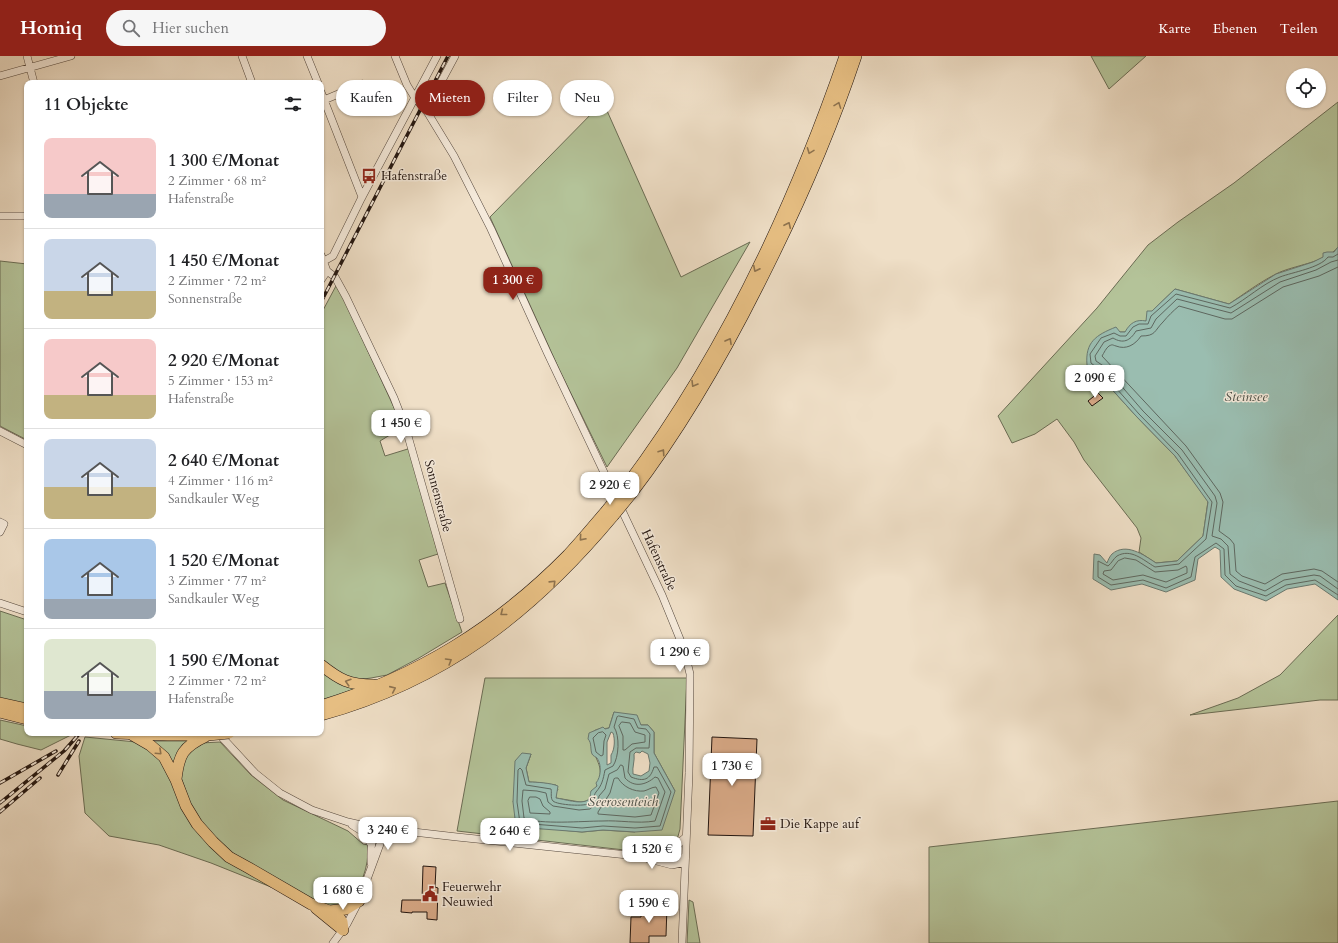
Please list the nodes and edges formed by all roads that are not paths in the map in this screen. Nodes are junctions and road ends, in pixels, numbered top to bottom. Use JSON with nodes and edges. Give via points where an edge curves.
{"nodes":[{"id":1,"x":27,"y":56,"type":"edge"},
{"id":2,"x":71,"y":56,"type":"edge"},
{"id":3,"x":242,"y":56,"type":"edge"},
{"id":4,"x":307,"y":56,"type":"edge"},
{"id":5,"x":395,"y":56,"type":"edge"},
{"id":6,"x":437,"y":56,"type":"edge"},
{"id":7,"x":455,"y":56,"type":"edge"},
{"id":8,"x":845,"y":56,"type":"edge"},
{"id":9,"x":856,"y":56,"type":"edge"},
{"id":10,"x":30,"y":68,"type":"junction"},
{"id":11,"x":0,"y":76,"type":"edge"},
{"id":12,"x":33,"y":80,"type":"edge"},
{"id":13,"x":251,"y":80,"type":"edge"},
{"id":14,"x":317,"y":80,"type":"edge"},
{"id":15,"x":424,"y":80,"type":"edge"},
{"id":16,"x":442,"y":80,"type":"edge"},
{"id":17,"x":336,"y":95,"type":"edge"},
{"id":18,"x":415,"y":98,"type":"joint"},
{"id":19,"x":324,"y":100,"type":"joint"},
{"id":20,"x":430,"y":116,"type":"edge"},
{"id":21,"x":362,"y":197,"type":"junction"},
{"id":22,"x":0,"y":216,"type":"edge"},
{"id":23,"x":24,"y":216,"type":"edge"},
{"id":24,"x":324,"y":258,"type":"edge"},
{"id":25,"x":324,"y":263,"type":"edge"},
{"id":26,"x":327,"y":271,"type":"junction"},
{"id":27,"x":324,"y":276,"type":"edge"},
{"id":28,"x":0,"y":431,"type":"edge"},
{"id":29,"x":24,"y":443,"type":"edge"},
{"id":30,"x":628,"y":490,"type":"junction"},
{"id":31,"x":610,"y":512,"type":"junction"},
{"id":32,"x":0,"y":522,"type":"edge"},
{"id":33,"x":0,"y":532,"type":"edge"},
{"id":34,"x":0,"y":603,"type":"edge"},
{"id":35,"x":24,"y":611,"type":"edge"},
{"id":36,"x":460,"y":619,"type":"dead end"},
{"id":37,"x":324,"y":667,"type":"edge"},
{"id":38,"x":381,"y":685,"type":"junction"},
{"id":39,"x":0,"y":703,"type":"edge"},
{"id":40,"x":324,"y":705,"type":"edge"},
{"id":41,"x":24,"y":708,"type":"edge"},
{"id":42,"x":0,"y":712,"type":"edge"},
{"id":43,"x":324,"y":714,"type":"edge"},
{"id":44,"x":24,"y":718,"type":"edge"},
{"id":45,"x":134,"y":736,"type":"edge"},
{"id":46,"x":209,"y":736,"type":"edge"},
{"id":47,"x":215,"y":736,"type":"edge"},
{"id":48,"x":176,"y":780,"type":"junction"},
{"id":49,"x":348,"y":822,"type":"junction"},
{"id":50,"x":384,"y":828,"type":"junction"},
{"id":51,"x":686,"y":837,"type":"junction"},
{"id":52,"x":371,"y":844,"type":"junction"},
{"id":53,"x":638,"y":856,"type":"junction"},
{"id":54,"x":664,"y":856,"type":"junction"},
{"id":55,"x":685,"y":860,"type":"junction"},
{"id":56,"x":371,"y":868,"type":"junction"},
{"id":57,"x":359,"y":902,"type":"junction"},
{"id":58,"x":311,"y":904,"type":"junction"},
{"id":59,"x":330,"y":910,"type":"junction"},
{"id":60,"x":343,"y":930,"type":"junction"},
{"id":61,"x":333,"y":943,"type":"edge"},
{"id":62,"x":682,"y":943,"type":"edge"}],
"edges":[{"from":1,"to":10,"type":"street"},
{"from":2,"to":10,"type":"street"},
{"from":3,"to":13,"type":"street"},
{"from":4,"to":14,"type":"street"},
{"from":5,"to":18,"type":"street","name":"Hafenstraße"},
{"from":6,"to":15,"type":"street"},
{"from":7,"to":16,"type":"street"},
{"from":8,"to":30,"type":"highway","one_way":true,"via":[[806,162],[771,241],[707,362]]},
{"from":30,"to":9,"type":"highway","one_way":true,"via":[[662,453],[749,304],[804,189]]},
{"from":10,"to":11,"type":"street"},
{"from":10,"to":12,"type":"street"},
{"from":17,"to":19,"type":"street"},
{"from":18,"to":21,"type":"street"},
{"from":19,"to":21,"type":"street"},
{"from":20,"to":51,"type":"street","name":"Hafenstraße","via":[[454,156],[491,229],[546,352],[662,595],[684,648],[690,674]]},
{"from":21,"to":24,"type":"street","via":[[333,256]]},
{"from":22,"to":23,"type":"street"},
{"from":25,"to":26,"type":"street","name":"Sonnenstraße"},
{"from":26,"to":27,"type":"street"},
{"from":26,"to":36,"type":"street","name":"Sonnenstraße","via":[[335,277],[346,297],[404,423]]},
{"from":28,"to":29,"type":"street"},
{"from":30,"to":31,"type":"highway","bridge":true},
{"from":31,"to":38,"type":"highway","one_way":true,"via":[[553,569],[498,617],[447,652]]},
{"from":43,"to":31,"type":"highway","one_way":true,"via":[[371,699],[415,680],[469,649],[543,592],[574,561]]},
{"from":32,"to":33,"type":"street","via":[[4,524]]},
{"from":34,"to":35,"type":"street"},
{"from":38,"to":37,"type":"highway","one_way":true,"via":[[349,683]]},
{"from":38,"to":40,"type":"highway"},
{"from":39,"to":41,"type":"highway"},
{"from":42,"to":44,"type":"highway"},
{"from":45,"to":48,"type":"highway","one_way":true,"via":[[160,753],[168,762]]},
{"from":46,"to":48,"type":"highway","via":[[192,744],[183,752]]},
{"from":47,"to":49,"type":"street","via":[[280,793],[312,810]]},
{"from":48,"to":58,"type":"highway","via":[[196,824],[213,842],[237,861]]},
{"from":49,"to":50,"type":"street"},
{"from":49,"to":52,"type":"street","via":[[363,832]]},
{"from":50,"to":52,"type":"street","via":[[377,833]]},
{"from":50,"to":53,"type":"street"},
{"from":50,"to":56,"type":"street"},
{"from":51,"to":54,"type":"street"},
{"from":51,"to":55,"type":"street","name":"Hafenstraße"},
{"from":52,"to":56,"type":"street"},
{"from":53,"to":54,"type":"street"},
{"from":53,"to":55,"type":"street","via":[[672,864]]},
{"from":54,"to":55,"type":"street"},
{"from":55,"to":62,"type":"street","name":"Hafenstraße"},
{"from":56,"to":57,"type":"street"},
{"from":57,"to":59,"type":"highway","via":[[346,909]]},
{"from":57,"to":60,"type":"street"},
{"from":58,"to":59,"type":"highway"},
{"from":58,"to":60,"type":"highway"},
{"from":59,"to":60,"type":"highway","via":[[341,919]]},
{"from":60,"to":61,"type":"street"}]}
